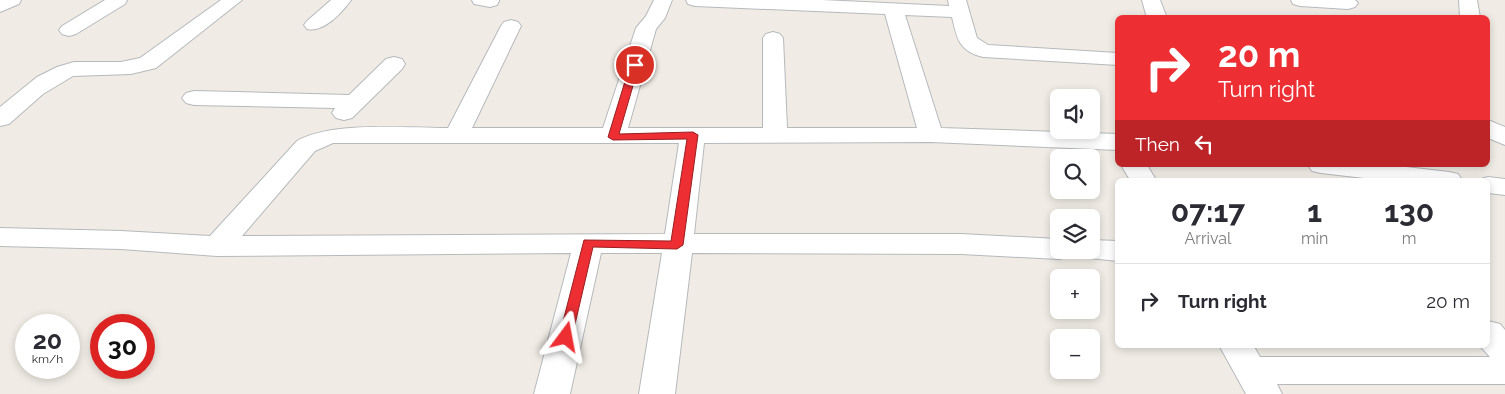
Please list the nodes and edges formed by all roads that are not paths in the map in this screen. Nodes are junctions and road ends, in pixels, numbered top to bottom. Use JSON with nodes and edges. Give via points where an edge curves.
{"nodes":[{"id":1,"x":12,"y":0,"type":"edge"},
{"id":2,"x":118,"y":0,"type":"edge"},
{"id":3,"x":234,"y":0,"type":"edge"},
{"id":4,"x":342,"y":0,"type":"edge"},
{"id":5,"x":481,"y":0,"type":"edge"},
{"id":6,"x":663,"y":0,"type":"edge"},
{"id":7,"x":695,"y":0,"type":"edge"},
{"id":8,"x":1151,"y":0,"type":"edge"},
{"id":9,"x":1300,"y":0,"type":"edge"},
{"id":10,"x":1346,"y":0,"type":"edge"},
{"id":11,"x":1468,"y":0,"type":"edge"},
{"id":12,"x":490,"y":1,"type":"edge"},
{"id":13,"x":808,"y":2,"type":"edge"},
{"id":14,"x":0,"y":6,"type":"edge"},
{"id":15,"x":959,"y":6,"type":"edge"},
{"id":16,"x":893,"y":10,"type":"junction"},
{"id":17,"x":1156,"y":15,"type":"edge"},
{"id":18,"x":1470,"y":15,"type":"edge"},
{"id":19,"x":314,"y":26,"type":"dead end"},
{"id":20,"x":511,"y":26,"type":"dead end"},
{"id":21,"x":69,"y":30,"type":"dead end"},
{"id":22,"x":773,"y":38,"type":"dead end"},
{"id":23,"x":1115,"y":59,"type":"edge"},
{"id":24,"x":394,"y":64,"type":"dead end"},
{"id":25,"x":194,"y":98,"type":"dead end"},
{"id":26,"x":356,"y":102,"type":"junction"},
{"id":27,"x":9,"y":104,"type":"edge"},
{"id":28,"x":0,"y":119,"type":"edge"},
{"id":29,"x":1490,"y":128,"type":"edge"},
{"id":30,"x":456,"y":134,"type":"junction"},
{"id":31,"x":693,"y":135,"type":"junction"},
{"id":32,"x":775,"y":135,"type":"junction"},
{"id":33,"x":931,"y":135,"type":"junction"},
{"id":34,"x":613,"y":137,"type":"junction"},
{"id":35,"x":1505,"y":138,"type":"edge"},
{"id":36,"x":318,"y":139,"type":"junction"},
{"id":37,"x":1115,"y":142,"type":"edge"},
{"id":38,"x":1135,"y":167,"type":"edge"},
{"id":39,"x":1339,"y":171,"type":"edge"},
{"id":40,"x":1142,"y":178,"type":"edge"},
{"id":41,"x":1425,"y":178,"type":"edge"},
{"id":42,"x":1490,"y":184,"type":"edge"},
{"id":43,"x":1505,"y":187,"type":"edge"},
{"id":44,"x":0,"y":237,"type":"edge"},
{"id":45,"x":588,"y":243,"type":"junction"},
{"id":46,"x":677,"y":245,"type":"junction"},
{"id":47,"x":217,"y":246,"type":"junction"},
{"id":48,"x":1050,"y":248,"type":"edge"},
{"id":49,"x":1100,"y":250,"type":"edge"},
{"id":50,"x":1115,"y":251,"type":"edge"},
{"id":51,"x":1490,"y":335,"type":"edge"},
{"id":52,"x":1505,"y":352,"type":"edge"},
{"id":53,"x":1249,"y":370,"type":"edge"},
{"id":54,"x":1505,"y":371,"type":"edge"},
{"id":55,"x":552,"y":394,"type":"edge"},
{"id":56,"x":657,"y":394,"type":"edge"}],
"edges":[{"from":1,"to":14,"type":"street"},
{"from":2,"to":21,"type":"street"},
{"from":3,"to":27,"type":"street","via":[[148,63],[135,67],[60,73]]},
{"from":4,"to":19,"type":"street"},
{"from":5,"to":12,"type":"street"},
{"from":6,"to":34,"type":"street","via":[[655,18],[646,28]]},
{"from":7,"to":13,"type":"street"},
{"from":8,"to":17,"type":"street"},
{"from":9,"to":10,"type":"street","via":[[1348,3]]},
{"from":11,"to":18,"type":"street"},
{"from":13,"to":16,"type":"street"},
{"from":15,"to":16,"type":"street"},
{"from":15,"to":23,"type":"street","via":[[968,40],[983,51]]},
{"from":16,"to":33,"type":"street"},
{"from":20,"to":30,"type":"street"},
{"from":22,"to":32,"type":"street"},
{"from":24,"to":26,"type":"street"},
{"from":25,"to":26,"type":"street"},
{"from":26,"to":36,"type":"street"},
{"from":27,"to":28,"type":"street"},
{"from":29,"to":35,"type":"street"},
{"from":30,"to":34,"type":"street"},
{"from":30,"to":36,"type":"street"},
{"from":31,"to":32,"type":"street"},
{"from":31,"to":34,"type":"street"},
{"from":31,"to":46,"type":"street"},
{"from":32,"to":33,"type":"street"},
{"from":33,"to":37,"type":"street"},
{"from":36,"to":47,"type":"street","via":[[306,146]]},
{"from":38,"to":40,"type":"street"},
{"from":39,"to":41,"type":"street"},
{"from":42,"to":43,"type":"street"},
{"from":44,"to":47,"type":"street"},
{"from":45,"to":46,"type":"street"},
{"from":45,"to":47,"type":"street"},
{"from":45,"to":55,"type":"street"},
{"from":46,"to":48,"type":"street","via":[[961,244]]},
{"from":46,"to":56,"type":"street"},
{"from":49,"to":50,"type":"street"},
{"from":51,"to":52,"type":"street"},
{"from":53,"to":54,"type":"street"}]}
